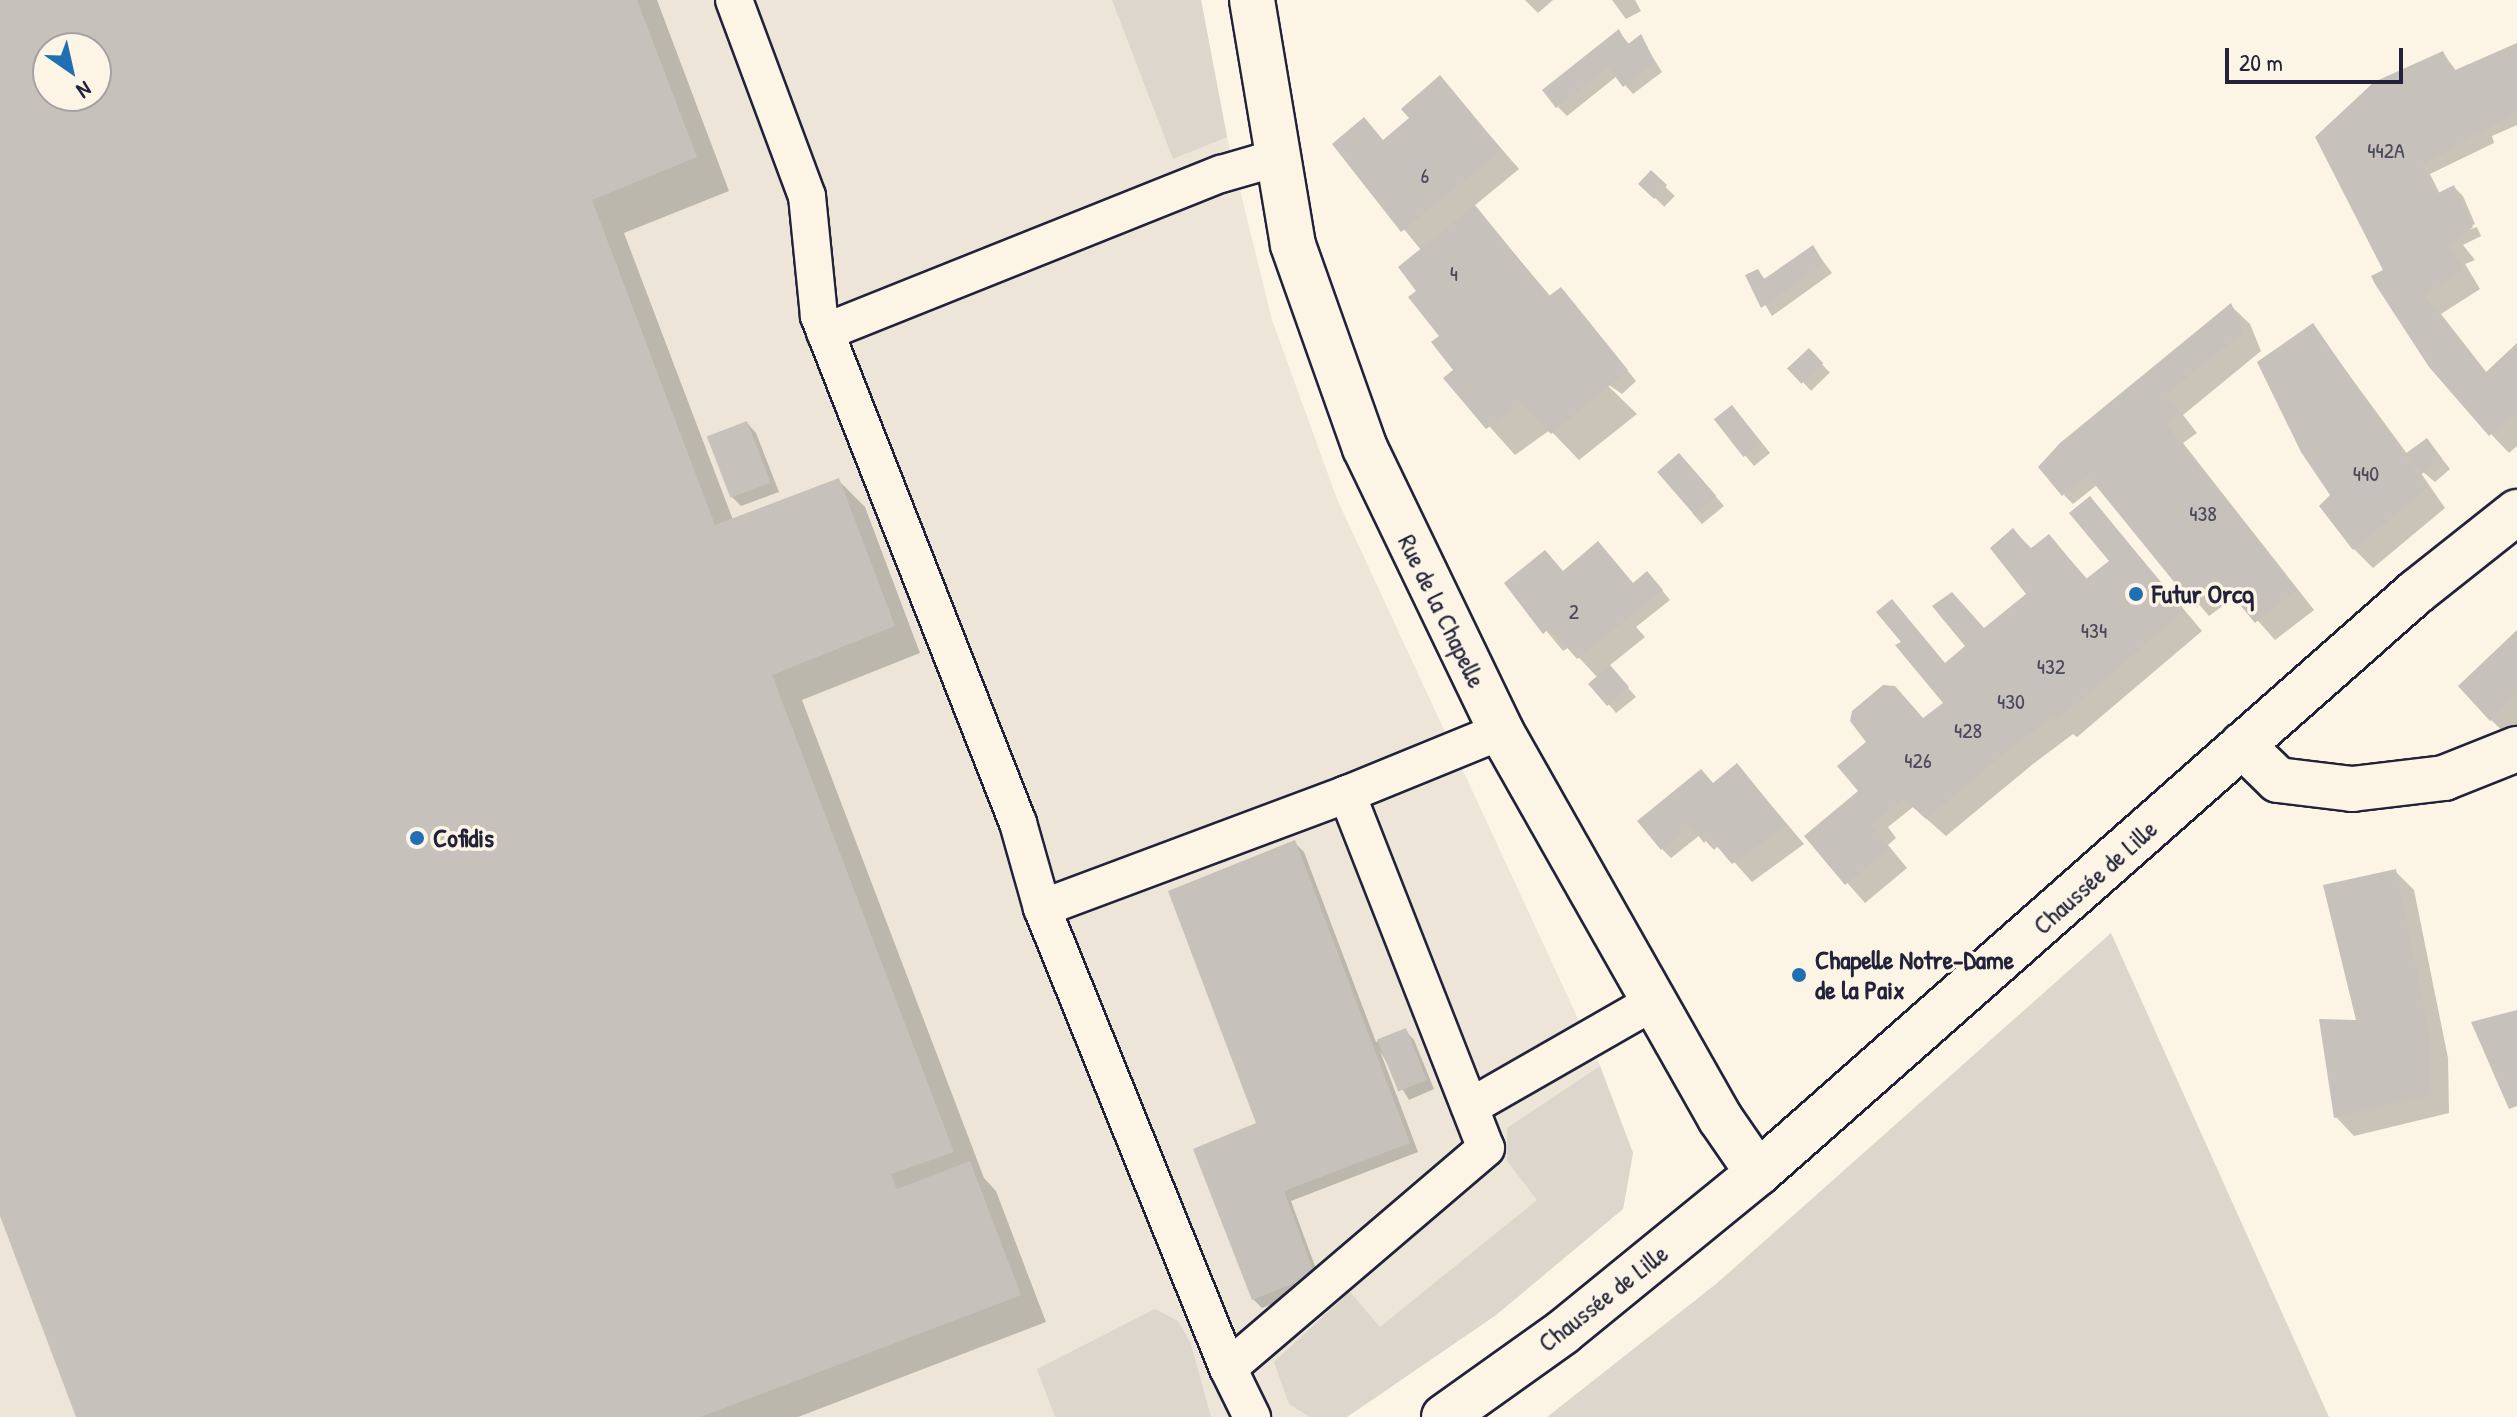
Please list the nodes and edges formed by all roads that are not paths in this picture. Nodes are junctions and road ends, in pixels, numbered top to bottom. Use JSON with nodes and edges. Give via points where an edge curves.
{"nodes":[{"id":1,"x":734,"y":0,"type":"edge"},
{"id":2,"x":1252,"y":0,"type":"edge"},
{"id":3,"x":1276,"y":158,"type":"junction"},
{"id":4,"x":825,"y":332,"type":"junction"},
{"id":5,"x":2517,"y":512,"type":"edge"},
{"id":6,"x":1501,"y":731,"type":"junction"},
{"id":7,"x":2242,"y":745,"type":"junction"},
{"id":8,"x":2517,"y":749,"type":"edge"},
{"id":9,"x":1347,"y":794,"type":"junction"},
{"id":10,"x":1042,"y":908,"type":"junction"},
{"id":11,"x":1655,"y":1001,"type":"junction"},
{"id":12,"x":1470,"y":1107,"type":"junction"},
{"id":13,"x":1758,"y":1173,"type":"junction"},
{"id":14,"x":1228,"y":1368,"type":"junction"},
{"id":15,"x":1252,"y":1417,"type":"edge"},
{"id":16,"x":1444,"y":1417,"type":"edge"}],
"edges":[{"from":1,"to":4,"type":"lane","via":[[807,196]]},
{"from":2,"to":3,"type":"street","name":"Rue de la Chapelle"},
{"from":3,"to":4,"type":"lane","via":[[1221,174]]},
{"from":3,"to":6,"type":"street","name":"Rue de la Chapelle","via":[[1293,245],[1359,435]]},
{"from":4,"to":10,"type":"lane","via":[[1018,823]]},
{"from":5,"to":7,"type":"street","name":"Chaussée de Lille","via":[[2416,592]]},
{"from":6,"to":9,"type":"lane"},
{"from":6,"to":11,"type":"street","name":"Rue de la Chapelle"},
{"from":7,"to":8,"type":"street","via":[[2278,780],[2352,789],[2444,778]]},
{"from":7,"to":13,"type":"street","name":"Chaussée de Lille"},
{"from":9,"to":10,"type":"lane"},
{"from":9,"to":12,"type":"lane"},
{"from":10,"to":14,"type":"lane"},
{"from":11,"to":12,"type":"lane"},
{"from":11,"to":13,"type":"street","name":"Rue de la Chapelle","via":[[1720,1118]]},
{"from":12,"to":14,"type":"lane","via":[[1486,1148]]},
{"from":13,"to":16,"type":"street","name":"Chaussée de Lille","via":[[1563,1332]]},
{"from":14,"to":15,"type":"lane"}]}
